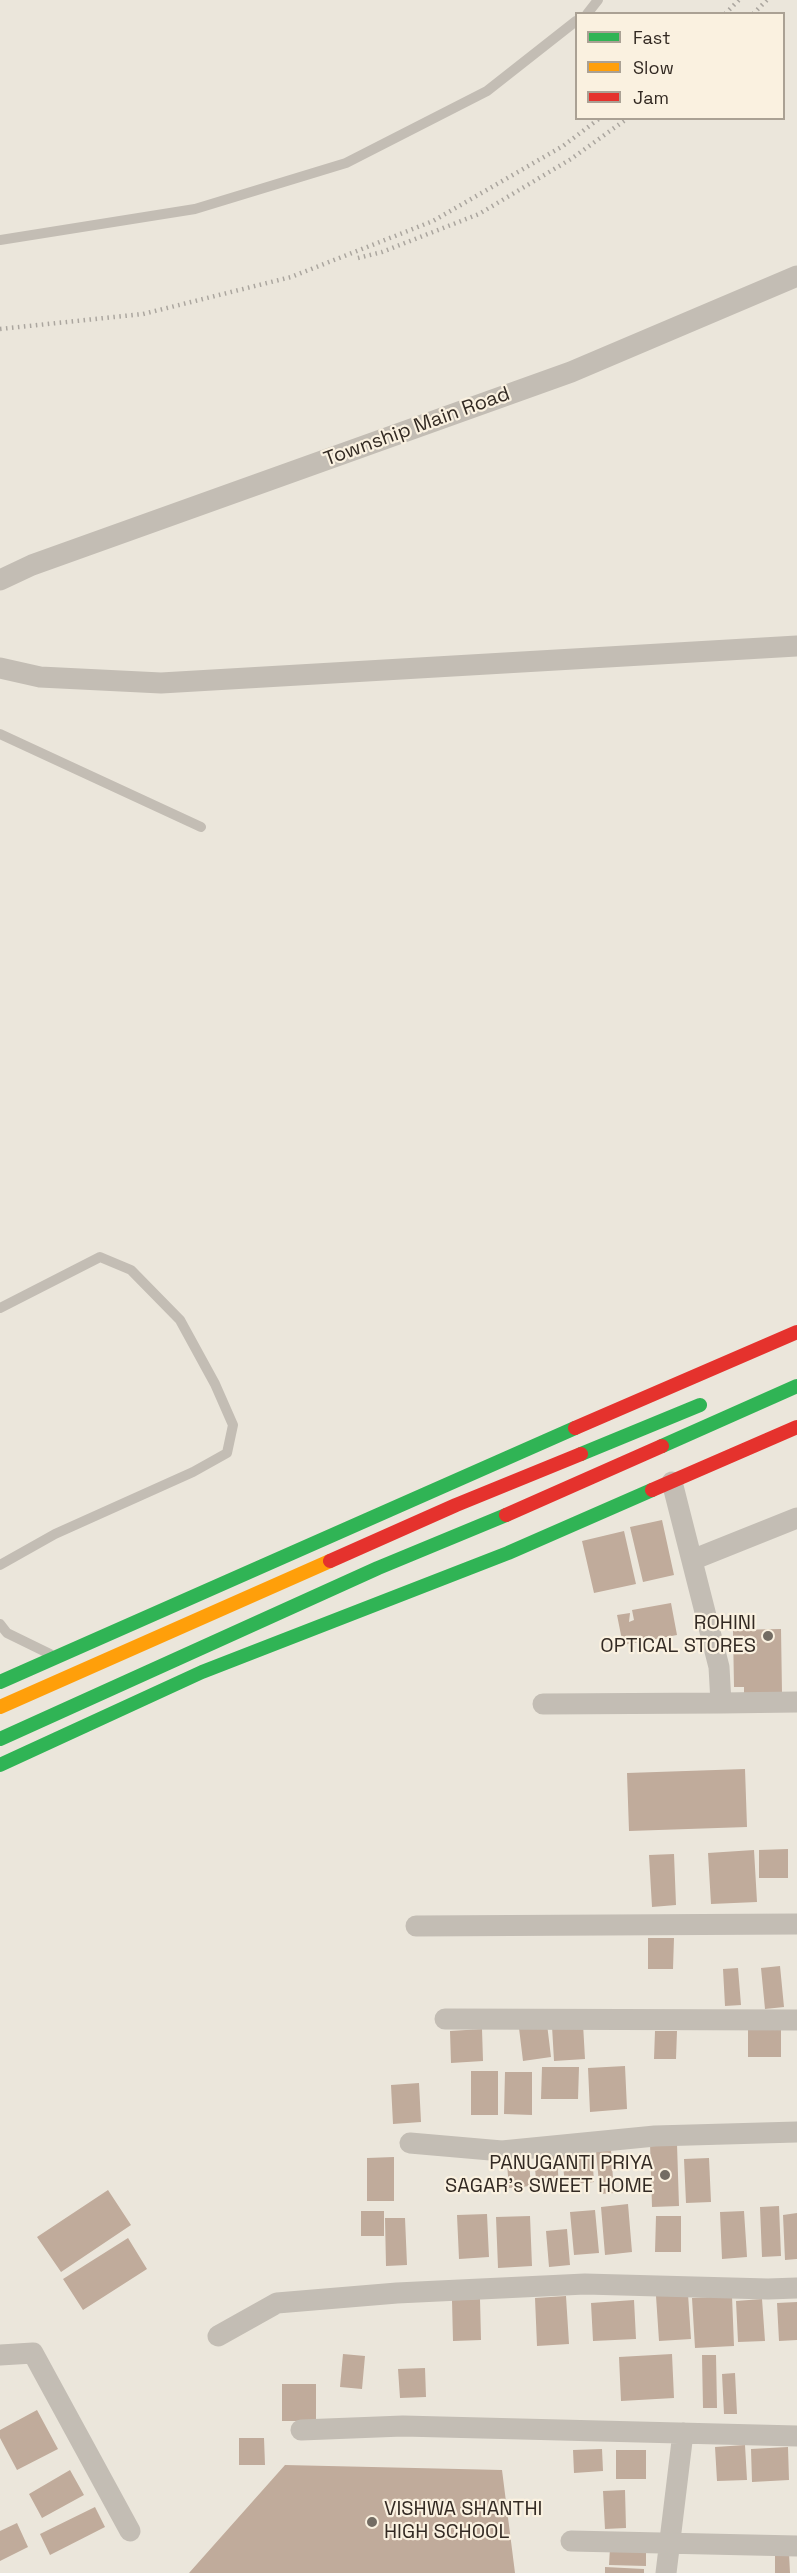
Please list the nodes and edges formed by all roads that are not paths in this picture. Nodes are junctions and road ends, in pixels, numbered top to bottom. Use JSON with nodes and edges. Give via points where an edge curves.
{"nodes":[{"id":1,"x":598,"y":0,"type":"edge"},
{"id":2,"x":588,"y":12,"type":"edge"},
{"id":3,"x":575,"y":22,"type":"edge"},
{"id":4,"x":0,"y":240,"type":"edge"},
{"id":5,"x":797,"y":276,"type":"edge"},
{"id":6,"x":32,"y":565,"type":"junction"},
{"id":7,"x":0,"y":567,"type":"edge"},
{"id":8,"x":0,"y":580,"type":"edge"},
{"id":9,"x":797,"y":646,"type":"edge"},
{"id":10,"x":0,"y":668,"type":"edge"},
{"id":11,"x":0,"y":734,"type":"edge"},
{"id":12,"x":201,"y":826,"type":"dead end"},
{"id":13,"x":0,"y":1308,"type":"edge"},
{"id":14,"x":797,"y":1332,"type":"edge"},
{"id":15,"x":797,"y":1386,"type":"edge"},
{"id":16,"x":717,"y":1397,"type":"dead end"},
{"id":17,"x":797,"y":1427,"type":"edge"},
{"id":18,"x":672,"y":1482,"type":"junction"},
{"id":19,"x":797,"y":1518,"type":"edge"},
{"id":20,"x":692,"y":1560,"type":"junction"},
{"id":21,"x":0,"y":1565,"type":"edge"},
{"id":22,"x":2,"y":1631,"type":"edge"},
{"id":23,"x":56,"y":1657,"type":"junction"},
{"id":24,"x":0,"y":1682,"type":"edge"},
{"id":25,"x":797,"y":1702,"type":"edge"},
{"id":26,"x":721,"y":1703,"type":"junction"},
{"id":27,"x":543,"y":1704,"type":"dead end"},
{"id":28,"x":0,"y":1707,"type":"edge"},
{"id":29,"x":70,"y":1707,"type":"junction"},
{"id":30,"x":79,"y":1728,"type":"junction"},
{"id":31,"x":0,"y":1739,"type":"edge"},
{"id":32,"x":2,"y":1758,"type":"edge"},
{"id":33,"x":797,"y":1924,"type":"edge"},
{"id":34,"x":416,"y":1926,"type":"dead end"},
{"id":35,"x":444,"y":2019,"type":"dead end"},
{"id":36,"x":797,"y":2020,"type":"edge"},
{"id":37,"x":797,"y":2132,"type":"edge"},
{"id":38,"x":410,"y":2143,"type":"dead end"},
{"id":39,"x":797,"y":2288,"type":"edge"},
{"id":40,"x":218,"y":2336,"type":"dead end"},
{"id":41,"x":0,"y":2355,"type":"edge"},
{"id":42,"x":301,"y":2430,"type":"dead end"},
{"id":43,"x":683,"y":2433,"type":"junction"},
{"id":44,"x":797,"y":2436,"type":"edge"},
{"id":45,"x":130,"y":2530,"type":"dead end"},
{"id":46,"x":571,"y":2541,"type":"dead end"},
{"id":47,"x":670,"y":2543,"type":"junction"},
{"id":48,"x":797,"y":2546,"type":"edge"},
{"id":49,"x":666,"y":2573,"type":"edge"}],
"edges":[{"from":1,"to":2,"type":"lane"},
{"from":3,"to":4,"type":"lane","via":[[487,91],[346,163],[195,209]]},
{"from":5,"to":6,"type":"street","name":"Township Main Road","via":[[571,372]]},
{"from":6,"to":7,"type":"street","name":"Township Main Road"},
{"from":6,"to":8,"type":"street","name":"Township Main Road"},
{"from":9,"to":10,"type":"street","via":[[160,683],[40,677]]},
{"from":11,"to":12,"type":"lane"},
{"from":13,"to":21,"type":"lane","via":[[100,1257],[131,1270],[180,1320],[233,1425],[227,1453],[55,1534]]},
{"from":14,"to":23,"type":"main road"},
{"from":15,"to":29,"type":"main road"},
{"from":16,"to":28,"type":"main road","via":[[456,1505]]},
{"from":17,"to":18,"type":"main road"},
{"from":18,"to":20,"type":"street"},
{"from":18,"to":30,"type":"main road","via":[[507,1553],[202,1672]]},
{"from":19,"to":20,"type":"street"},
{"from":20,"to":26,"type":"street","via":[[719,1667]]},
{"from":22,"to":23,"type":"lane"},
{"from":23,"to":24,"type":"main road"},
{"from":25,"to":26,"type":"street"},
{"from":26,"to":27,"type":"street"},
{"from":29,"to":30,"type":"main road"},
{"from":29,"to":31,"type":"main road"},
{"from":30,"to":32,"type":"main road"},
{"from":33,"to":34,"type":"street"},
{"from":35,"to":36,"type":"street"},
{"from":37,"to":38,"type":"street","via":[[655,2136],[502,2151]]},
{"from":39,"to":40,"type":"street","via":[[585,2284],[277,2303]]},
{"from":41,"to":45,"type":"street","via":[[33,2353]]},
{"from":42,"to":43,"type":"street","via":[[403,2426]]},
{"from":43,"to":44,"type":"street"},
{"from":43,"to":47,"type":"street"},
{"from":46,"to":47,"type":"street"},
{"from":47,"to":48,"type":"street"},
{"from":47,"to":49,"type":"street"}]}
